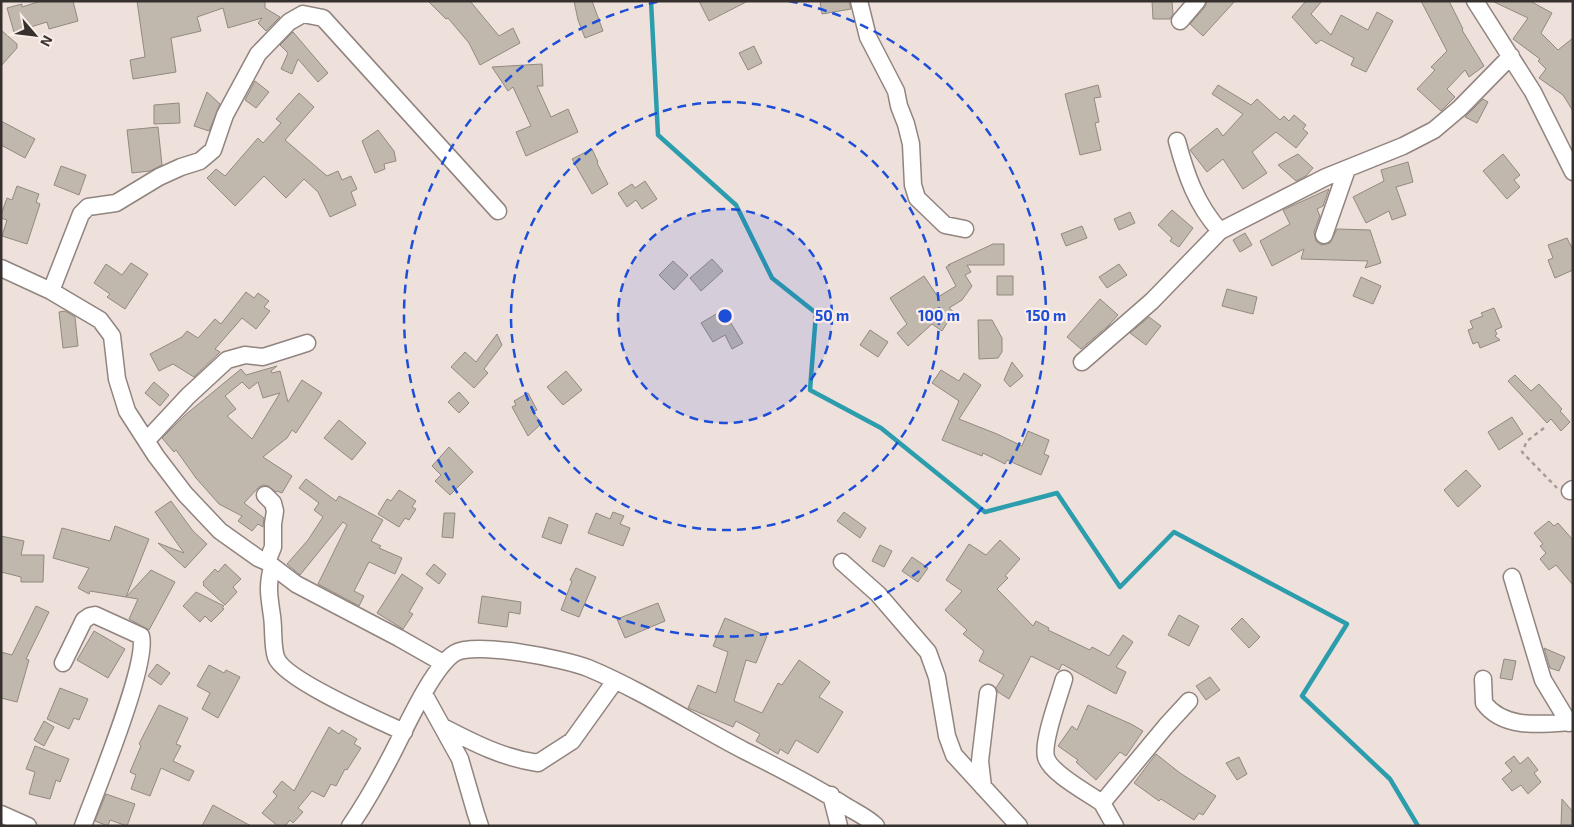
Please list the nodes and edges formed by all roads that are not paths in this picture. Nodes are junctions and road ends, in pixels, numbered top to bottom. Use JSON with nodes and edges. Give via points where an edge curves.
{"nodes":[{"id":1,"x":859,"y":1,"type":"edge"},
{"id":2,"x":1197,"y":1,"type":"edge"},
{"id":3,"x":1475,"y":1,"type":"edge"},
{"id":4,"x":1180,"y":21,"type":"dead end"},
{"id":5,"x":1511,"y":56,"type":"junction"},
{"id":6,"x":1177,"y":140,"type":"dead end"},
{"id":7,"x":1347,"y":169,"type":"junction"},
{"id":8,"x":1573,"y":172,"type":"edge"},
{"id":9,"x":498,"y":211,"type":"dead end"},
{"id":10,"x":965,"y":229,"type":"dead end"},
{"id":11,"x":1220,"y":231,"type":"junction"},
{"id":12,"x":1324,"y":235,"type":"dead end"},
{"id":13,"x":1,"y":268,"type":"edge"},
{"id":14,"x":51,"y":291,"type":"junction"},
{"id":15,"x":307,"y":343,"type":"dead end"},
{"id":16,"x":1082,"y":362,"type":"dead end"},
{"id":17,"x":147,"y":440,"type":"junction"},
{"id":18,"x":265,"y":495,"type":"dead end"},
{"id":19,"x":842,"y":562,"type":"dead end"},
{"id":20,"x":270,"y":564,"type":"junction"},
{"id":21,"x":1512,"y":577,"type":"dead end"},
{"id":22,"x":63,"y":663,"type":"dead end"},
{"id":23,"x":443,"y":664,"type":"junction"},
{"id":24,"x":1064,"y":679,"type":"dead end"},
{"id":25,"x":1483,"y":679,"type":"dead end"},
{"id":26,"x":615,"y":681,"type":"junction"},
{"id":27,"x":988,"y":693,"type":"dead end"},
{"id":28,"x":424,"y":694,"type":"junction"},
{"id":29,"x":1189,"y":701,"type":"dead end"},
{"id":30,"x":1571,"y":723,"type":"edge"},
{"id":31,"x":443,"y":727,"type":"junction"},
{"id":32,"x":404,"y":732,"type":"junction"},
{"id":33,"x":983,"y":787,"type":"junction"},
{"id":34,"x":831,"y":795,"type":"junction"},
{"id":35,"x":1102,"y":803,"type":"junction"},
{"id":36,"x":1,"y":814,"type":"edge"},
{"id":37,"x":28,"y":826,"type":"edge"},
{"id":38,"x":83,"y":826,"type":"edge"},
{"id":39,"x":350,"y":826,"type":"edge"},
{"id":40,"x":480,"y":826,"type":"edge"},
{"id":41,"x":839,"y":826,"type":"edge"},
{"id":42,"x":876,"y":826,"type":"edge"},
{"id":43,"x":1019,"y":826,"type":"edge"},
{"id":44,"x":1115,"y":826,"type":"edge"}],
"edges":[{"from":1,"to":10,"type":"street","via":[[868,37],[896,91],[906,124],[917,198],[945,224]]},
{"from":2,"to":4,"type":"street"},
{"from":3,"to":5,"type":"street"},
{"from":5,"to":7,"type":"street","via":[[1434,130]]},
{"from":5,"to":8,"type":"street"},
{"from":6,"to":11,"type":"street","via":[[1197,199]]},
{"from":7,"to":11,"type":"street"},
{"from":7,"to":12,"type":"street"},
{"from":9,"to":14,"type":"street","via":[[323,18],[302,14],[289,22],[258,54],[225,115],[213,150],[200,161],[159,177],[116,204],[88,207],[81,214]]},
{"from":11,"to":16,"type":"street","via":[[1152,301]]},
{"from":13,"to":14,"type":"street"},
{"from":14,"to":17,"type":"street","via":[[100,320],[112,336],[117,379],[127,411]]},
{"from":15,"to":17,"type":"street","via":[[263,356],[245,355],[227,360]]},
{"from":17,"to":20,"type":"street","via":[[196,506],[220,530]]},
{"from":18,"to":20,"type":"street","via":[[273,503],[275,511]]},
{"from":19,"to":33,"type":"street","via":[[878,594],[928,652],[937,677],[947,736],[954,755]]},
{"from":20,"to":23,"type":"street","via":[[296,584]]},
{"from":20,"to":32,"type":"street","via":[[268,592],[279,663],[306,683]]},
{"from":21,"to":30,"type":"street","via":[[1543,680]]},
{"from":22,"to":38,"type":"street","via":[[84,620],[90,616],[95,615],[141,636],[142,649],[136,677]]},
{"from":23,"to":26,"type":"street","via":[[457,652],[513,650],[587,668]]},
{"from":23,"to":28,"type":"street"},
{"from":24,"to":35,"type":"street","via":[[1045,744],[1046,759],[1056,771]]},
{"from":25,"to":30,"type":"street","via":[[1484,704],[1496,716],[1528,724]]},
{"from":26,"to":31,"type":"street","via":[[572,741],[538,764],[492,751]]},
{"from":26,"to":34,"type":"street"},
{"from":27,"to":33,"type":"street","via":[[980,761]]},
{"from":28,"to":31,"type":"street"},
{"from":28,"to":32,"type":"street"},
{"from":29,"to":35,"type":"street"},
{"from":31,"to":40,"type":"street","via":[[460,759]]},
{"from":32,"to":39,"type":"street"},
{"from":33,"to":43,"type":"street"},
{"from":34,"to":41,"type":"street"},
{"from":34,"to":42,"type":"street"},
{"from":35,"to":44,"type":"street"},
{"from":36,"to":37,"type":"street"}]}
